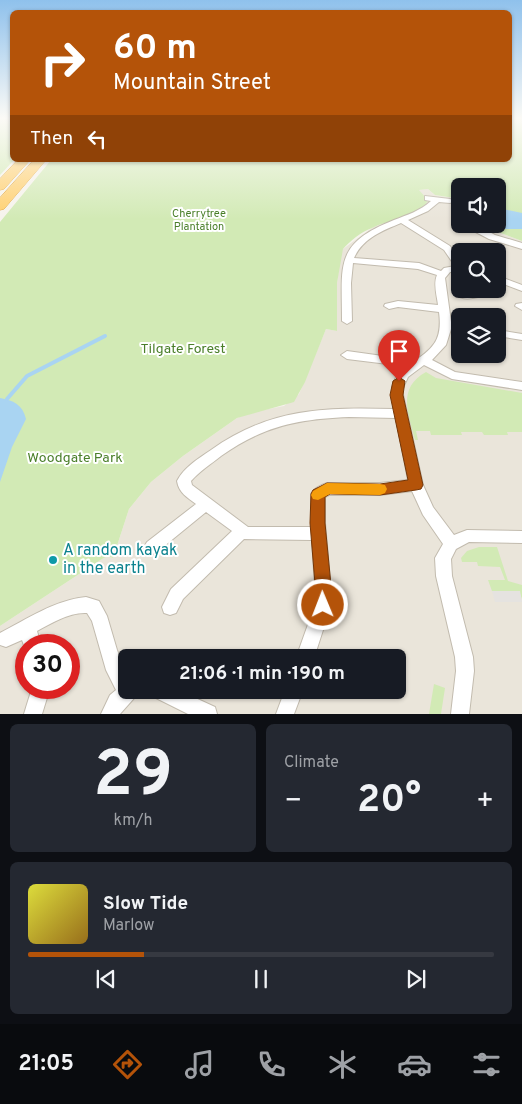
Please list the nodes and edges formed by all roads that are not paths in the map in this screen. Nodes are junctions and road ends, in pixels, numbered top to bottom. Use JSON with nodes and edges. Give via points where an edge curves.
{"nodes":[{"id":1,"x":22,"y":162,"type":"edge"},
{"id":2,"x":38,"y":162,"type":"edge"},
{"id":3,"x":0,"y":186,"type":"edge"},
{"id":4,"x":450,"y":201,"type":"dead end"},
{"id":5,"x":0,"y":206,"type":"edge"},
{"id":6,"x":402,"y":220,"type":"junction"},
{"id":7,"x":484,"y":233,"type":"edge"},
{"id":8,"x":522,"y":246,"type":"edge"},
{"id":9,"x":451,"y":253,"type":"edge"},
{"id":10,"x":348,"y":260,"type":"junction"},
{"id":11,"x":451,"y":269,"type":"edge"},
{"id":12,"x":442,"y":274,"type":"junction"},
{"id":13,"x":506,"y":284,"type":"edge"},
{"id":14,"x":522,"y":288,"type":"edge"},
{"id":15,"x":389,"y":306,"type":"dead end"},
{"id":16,"x":444,"y":309,"type":"junction"},
{"id":17,"x":348,"y":321,"type":"dead end"},
{"id":18,"x":446,"y":325,"type":"junction"},
{"id":19,"x":451,"y":326,"type":"edge"},
{"id":20,"x":506,"y":334,"type":"edge"},
{"id":21,"x":522,"y":337,"type":"edge"},
{"id":22,"x":346,"y":356,"type":"dead end"},
{"id":23,"x":424,"y":360,"type":"junction"},
{"id":24,"x":411,"y":370,"type":"junction"},
{"id":25,"x":522,"y":386,"type":"edge"},
{"id":26,"x":400,"y":414,"type":"junction"},
{"id":27,"x":416,"y":485,"type":"junction"},
{"id":28,"x":206,"y":504,"type":"junction"},
{"id":29,"x":241,"y":532,"type":"junction"},
{"id":30,"x":319,"y":534,"type":"junction"},
{"id":31,"x":522,"y":537,"type":"edge"},
{"id":32,"x":451,"y":544,"type":"junction"},
{"id":33,"x":152,"y":548,"type":"dead end"},
{"id":34,"x":170,"y":607,"type":"dead end"},
{"id":35,"x":34,"y":634,"type":"edge"},
{"id":36,"x":15,"y":638,"type":"edge"},
{"id":37,"x":6,"y":639,"type":"dead end"},
{"id":38,"x":308,"y":649,"type":"edge"},
{"id":39,"x":118,"y":676,"type":"edge"},
{"id":40,"x":38,"y":699,"type":"edge"},
{"id":41,"x":120,"y":699,"type":"edge"},
{"id":42,"x":177,"y":699,"type":"edge"},
{"id":43,"x":291,"y":699,"type":"edge"},
{"id":44,"x":33,"y":714,"type":"edge"},
{"id":45,"x":110,"y":714,"type":"edge"},
{"id":46,"x":208,"y":714,"type":"edge"},
{"id":47,"x":285,"y":714,"type":"edge"},
{"id":48,"x":460,"y":714,"type":"edge"}],
"edges":[{"from":1,"to":3,"type":"highway"},
{"from":2,"to":5,"type":"highway"},
{"from":4,"to":6,"type":"street","via":[[433,198],[426,210]]},
{"from":6,"to":9,"type":"street"},
{"from":6,"to":10,"type":"street","via":[[364,237],[352,249]]},
{"from":7,"to":8,"type":"street"},
{"from":10,"to":12,"type":"street","via":[[425,267]]},
{"from":10,"to":17,"type":"street"},
{"from":11,"to":12,"type":"street"},
{"from":12,"to":16,"type":"street"},
{"from":13,"to":14,"type":"street"},
{"from":15,"to":16,"type":"street"},
{"from":16,"to":18,"type":"street"},
{"from":18,"to":19,"type":"street"},
{"from":18,"to":23,"type":"street","via":[[440,346]]},
{"from":20,"to":21,"type":"street"},
{"from":22,"to":24,"type":"street","via":[[390,361]]},
{"from":23,"to":24,"type":"street"},
{"from":23,"to":25,"type":"street","via":[[452,374]]},
{"from":24,"to":26,"type":"street","via":[[396,387]]},
{"from":26,"to":27,"type":"street"},
{"from":26,"to":28,"type":"street","via":[[313,414],[244,433],[185,480],[185,487]]},
{"from":27,"to":30,"type":"street","via":[[322,490],[317,501]]},
{"from":27,"to":32,"type":"street","via":[[428,511]]},
{"from":28,"to":29,"type":"street"},
{"from":28,"to":33,"type":"street"},
{"from":29,"to":30,"type":"street"},
{"from":29,"to":34,"type":"street","via":[[177,594]]},
{"from":30,"to":38,"type":"street","via":[[324,602]]},
{"from":31,"to":32,"type":"street","via":[[476,535]]},
{"from":32,"to":48,"type":"street","via":[[442,565],[464,657]]},
{"from":35,"to":39,"type":"street","via":[[76,604],[92,606]]},
{"from":36,"to":37,"type":"street"},
{"from":40,"to":44,"type":"street"},
{"from":41,"to":45,"type":"street"},
{"from":42,"to":46,"type":"street"},
{"from":43,"to":47,"type":"street"}]}
